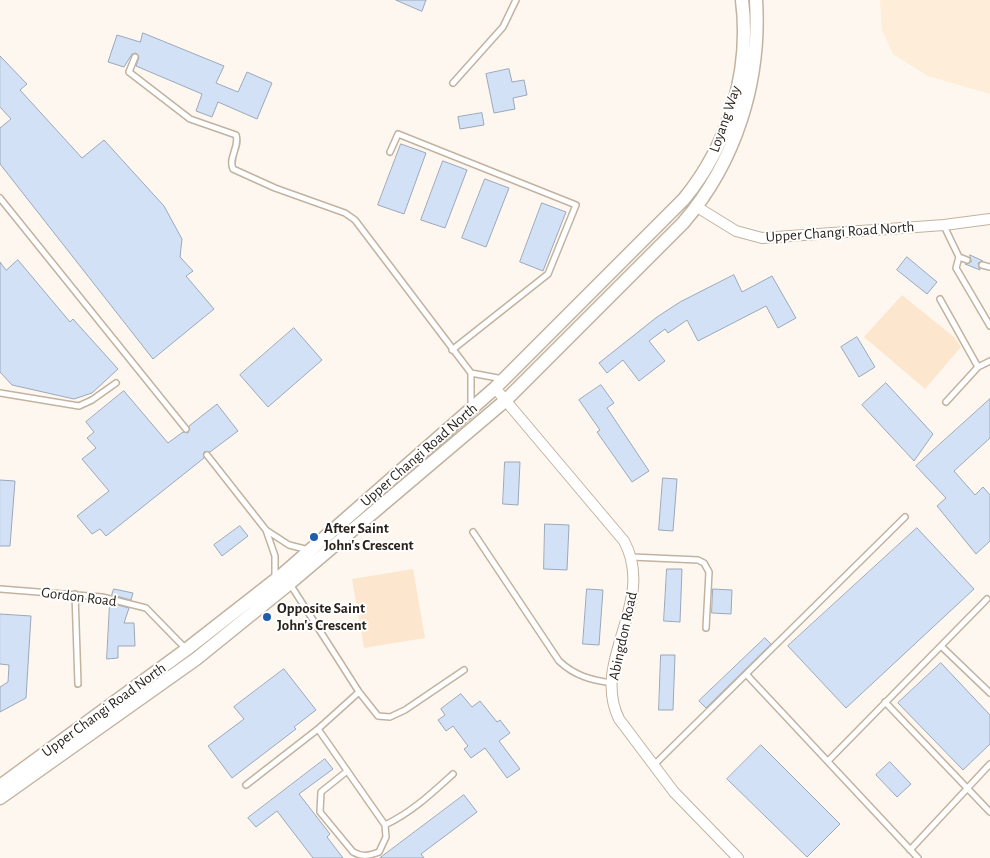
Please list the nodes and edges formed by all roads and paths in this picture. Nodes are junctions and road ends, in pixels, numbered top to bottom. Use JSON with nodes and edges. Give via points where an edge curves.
{"nodes":[{"id":1,"x":516,"y":0,"type":"edge"},
{"id":2,"x":742,"y":0,"type":"edge"},
{"id":3,"x":756,"y":0,"type":"edge"},
{"id":4,"x":135,"y":57,"type":"dead end"},
{"id":5,"x":453,"y":83,"type":"dead end"},
{"id":6,"x":390,"y":152,"type":"dead end"},
{"id":7,"x":710,"y":188,"type":"joint"},
{"id":8,"x":0,"y":198,"type":"edge"},
{"id":9,"x":684,"y":199,"type":"junction"},
{"id":10,"x":697,"y":207,"type":"junction"},
{"id":11,"x":990,"y":220,"type":"edge"},
{"id":12,"x":944,"y":225,"type":"junction"},
{"id":13,"x":959,"y":257,"type":"junction"},
{"id":14,"x":967,"y":260,"type":"dead end"},
{"id":15,"x":982,"y":265,"type":"dead end"},
{"id":16,"x":990,"y":267,"type":"edge"},
{"id":17,"x":940,"y":299,"type":"dead end"},
{"id":18,"x":990,"y":326,"type":"edge"},
{"id":19,"x":452,"y":350,"type":"junction"},
{"id":20,"x":990,"y":361,"type":"edge"},
{"id":21,"x":978,"y":367,"type":"junction"},
{"id":22,"x":471,"y":373,"type":"junction"},
{"id":23,"x":116,"y":383,"type":"dead end"},
{"id":24,"x":500,"y":384,"type":"junction"},
{"id":25,"x":0,"y":393,"type":"edge"},
{"id":26,"x":506,"y":400,"type":"junction"},
{"id":27,"x":946,"y":402,"type":"dead end"},
{"id":28,"x":472,"y":409,"type":"junction"},
{"id":29,"x":186,"y":429,"type":"dead end"},
{"id":30,"x":207,"y":455,"type":"dead end"},
{"id":31,"x":905,"y":517,"type":"dead end"},
{"id":32,"x":266,"y":530,"type":"junction"},
{"id":33,"x":473,"y":532,"type":"dead end"},
{"id":34,"x":310,"y":550,"type":"junction"},
{"id":35,"x":632,"y":557,"type":"junction"},
{"id":36,"x":282,"y":579,"type":"junction"},
{"id":37,"x":0,"y":589,"type":"edge"},
{"id":38,"x":75,"y":594,"type":"junction"},
{"id":39,"x":987,"y":599,"type":"dead end"},
{"id":40,"x":706,"y":628,"type":"dead end"},
{"id":41,"x":941,"y":646,"type":"junction"},
{"id":42,"x":187,"y":649,"type":"junction"},
{"id":43,"x":196,"y":659,"type":"junction"},
{"id":44,"x":464,"y":670,"type":"dead end"},
{"id":45,"x":746,"y":674,"type":"junction"},
{"id":46,"x":78,"y":684,"type":"dead end"},
{"id":47,"x":612,"y":684,"type":"junction"},
{"id":48,"x":359,"y":692,"type":"junction"},
{"id":49,"x":990,"y":694,"type":"edge"},
{"id":50,"x":885,"y":702,"type":"junction"},
{"id":51,"x":318,"y":729,"type":"junction"},
{"id":52,"x":828,"y":761,"type":"junction"},
{"id":53,"x":990,"y":764,"type":"edge"},
{"id":54,"x":654,"y":765,"type":"junction"},
{"id":55,"x":346,"y":772,"type":"junction"},
{"id":56,"x":453,"y":774,"type":"dead end"},
{"id":57,"x":246,"y":785,"type":"dead end"},
{"id":58,"x":0,"y":786,"type":"edge"},
{"id":59,"x":968,"y":788,"type":"junction"},
{"id":60,"x":0,"y":798,"type":"edge"},
{"id":61,"x":990,"y":812,"type":"edge"},
{"id":62,"x":385,"y":825,"type":"junction"},
{"id":63,"x":910,"y":850,"type":"junction"},
{"id":64,"x":738,"y":858,"type":"edge"},
{"id":65,"x":918,"y":858,"type":"edge"}],
"edges":[{"from":1,"to":5,"type":"lane","via":[[503,27]]},
{"from":2,"to":9,"type":"street","name":"Loyang Way","via":[[744,40],[737,94],[719,144],[701,178]]},
{"from":3,"to":7,"type":"street","name":"Loyang Way","via":[[756,34],[748,96],[730,151]]},
{"from":4,"to":19,"type":"lane","via":[[128,72],[190,119],[236,135],[233,169],[345,213],[355,220]]},
{"from":6,"to":19,"type":"lane","via":[[398,134],[576,206],[548,274]]},
{"from":7,"to":10,"type":"street","name":"Upper Changi Road North"},
{"from":8,"to":29,"type":"lane"},
{"from":9,"to":10,"type":"lane","name":"Upper Changi Road North"},
{"from":9,"to":24,"type":"street","name":"Upper Changi Road North"},
{"from":10,"to":12,"type":"street","name":"Upper Changi Road North","via":[[736,231],[762,238]]},
{"from":10,"to":26,"type":"street","name":"Upper Changi Road North"},
{"from":11,"to":12,"type":"street","name":"Upper Changi Road North"},
{"from":12,"to":13,"type":"lane"},
{"from":13,"to":14,"type":"lane"},
{"from":13,"to":18,"type":"lane","via":[[956,268]]},
{"from":15,"to":16,"type":"lane"},
{"from":17,"to":21,"type":"lane"},
{"from":19,"to":22,"type":"lane"},
{"from":20,"to":21,"type":"lane"},
{"from":21,"to":27,"type":"lane"},
{"from":22,"to":24,"type":"lane"},
{"from":22,"to":28,"type":"lane"},
{"from":23,"to":25,"type":"lane","via":[[79,406]]},
{"from":24,"to":26,"type":"street","name":"Abingdon Road"},
{"from":24,"to":28,"type":"street","name":"Upper Changi Road North"},
{"from":26,"to":35,"type":"street","name":"Abingdon Road","via":[[624,540]]},
{"from":26,"to":36,"type":"street","name":"Upper Changi Road North"},
{"from":28,"to":34,"type":"street","name":"Upper Changi Road North"},
{"from":30,"to":32,"type":"lane"},
{"from":31,"to":45,"type":"lane"},
{"from":32,"to":34,"type":"lane","via":[[289,545]]},
{"from":32,"to":36,"type":"lane"},
{"from":33,"to":47,"type":"lane","via":[[559,661],[570,672]]},
{"from":34,"to":36,"type":"street","name":"Upper Changi Road North"},
{"from":35,"to":40,"type":"lane","via":[[704,562],[709,572]]},
{"from":35,"to":47,"type":"street","name":"Abingdon Road","via":[[634,595],[613,668]]},
{"from":36,"to":42,"type":"street","name":"Upper Changi Road North"},
{"from":36,"to":43,"type":"street","name":"Upper Changi Road North"},
{"from":36,"to":48,"type":"lane"},
{"from":37,"to":38,"type":"lane","name":"Gordon Road"},
{"from":38,"to":42,"type":"lane","name":"Gordon Road","via":[[146,608]]},
{"from":38,"to":46,"type":"lane"},
{"from":39,"to":41,"type":"lane"},
{"from":41,"to":49,"type":"lane"},
{"from":41,"to":50,"type":"lane"},
{"from":42,"to":43,"type":"lane","name":"Gordon Road"},
{"from":42,"to":58,"type":"street","name":"Upper Changi Road North"},
{"from":43,"to":60,"type":"street","name":"Upper Changi Road North"},
{"from":44,"to":48,"type":"lane","via":[[390,717],[378,716]]},
{"from":45,"to":52,"type":"lane"},
{"from":45,"to":54,"type":"lane"},
{"from":47,"to":54,"type":"street","name":"Abingdon Road","via":[[613,706]]},
{"from":48,"to":51,"type":"lane"},
{"from":50,"to":52,"type":"lane"},
{"from":50,"to":59,"type":"lane"},
{"from":51,"to":55,"type":"lane"},
{"from":51,"to":57,"type":"lane"},
{"from":52,"to":63,"type":"lane"},
{"from":53,"to":59,"type":"lane"},
{"from":54,"to":64,"type":"street","name":"Abingdon Road","via":[[674,792]]},
{"from":55,"to":62,"type":"lane"},
{"from":55,"to":62,"type":"lane","via":[[322,792],[320,812],[346,846],[360,856],[378,852],[386,837]]},
{"from":56,"to":62,"type":"lane","via":[[424,802]]},
{"from":59,"to":61,"type":"lane"},
{"from":59,"to":63,"type":"lane"},
{"from":63,"to":65,"type":"lane"}]}
